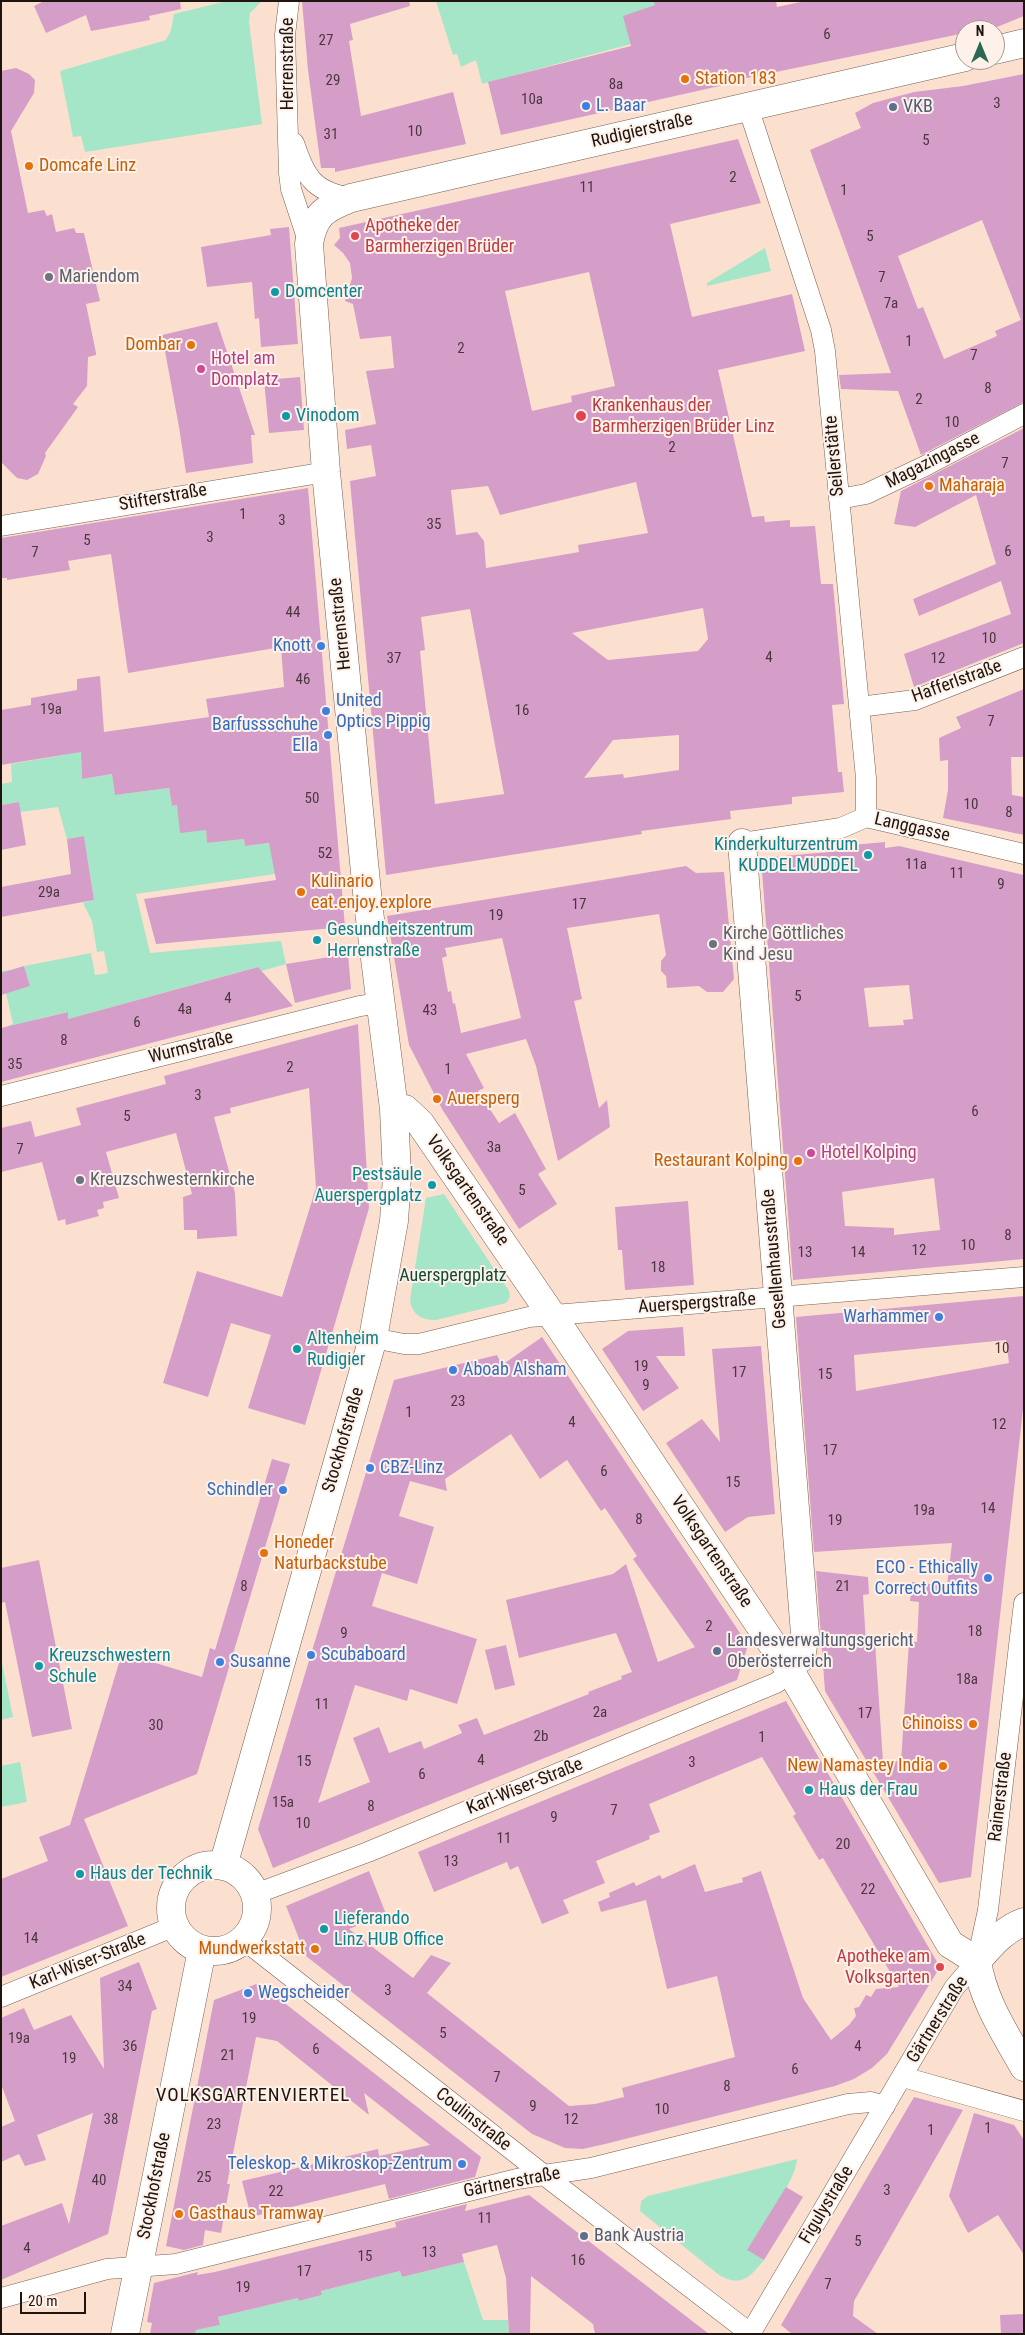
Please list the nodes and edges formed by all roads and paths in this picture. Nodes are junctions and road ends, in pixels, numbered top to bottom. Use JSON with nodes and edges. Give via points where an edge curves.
{"nodes":[{"id":1,"x":289,"y":1,"type":"edge"},
{"id":2,"x":1024,"y":43,"type":"edge"},
{"id":3,"x":1005,"y":48,"type":"edge"},
{"id":4,"x":955,"y":59,"type":"edge"},
{"id":5,"x":748,"y":107,"type":"junction"},
{"id":6,"x":288,"y":126,"type":"junction"},
{"id":7,"x":351,"y":198,"type":"junction"},
{"id":8,"x":322,"y":212,"type":"joint"},
{"id":9,"x":309,"y":244,"type":"junction"},
{"id":10,"x":1024,"y":414,"type":"edge"},
{"id":11,"x":326,"y":472,"type":"junction"},
{"id":12,"x":840,"y":499,"type":"junction"},
{"id":13,"x":1,"y":526,"type":"edge"},
{"id":14,"x":1024,"y":657,"type":"edge"},
{"id":15,"x":859,"y":707,"type":"junction"},
{"id":16,"x":866,"y":817,"type":"junction"},
{"id":17,"x":742,"y":844,"type":"joint"},
{"id":18,"x":1024,"y":854,"type":"edge"},
{"id":19,"x":381,"y":1003,"type":"junction"},
{"id":20,"x":1,"y":1096,"type":"edge"},
{"id":21,"x":394,"y":1109,"type":"junction"},
{"id":22,"x":1024,"y":1278,"type":"edge"},
{"id":23,"x":778,"y":1297,"type":"junction"},
{"id":24,"x":552,"y":1315,"type":"junction"},
{"id":25,"x":373,"y":1338,"type":"junction"},
{"id":26,"x":1024,"y":1603,"type":"edge"},
{"id":27,"x":796,"y":1665,"type":"junction"},
{"id":28,"x":223,"y":1866,"type":"junction"},
{"id":29,"x":255,"y":1894,"type":"junction"},
{"id":30,"x":1024,"y":1922,"type":"edge"},
{"id":31,"x":175,"y":1926,"type":"junction"},
{"id":32,"x":244,"y":1940,"type":"junction"},
{"id":33,"x":202,"y":1950,"type":"junction"},
{"id":34,"x":977,"y":1961,"type":"junction"},
{"id":35,"x":1,"y":1997,"type":"edge"},
{"id":36,"x":1024,"y":2067,"type":"edge"},
{"id":37,"x":903,"y":2077,"type":"junction"},
{"id":38,"x":885,"y":2106,"type":"junction"},
{"id":39,"x":1024,"y":2111,"type":"edge"},
{"id":40,"x":544,"y":2175,"type":"junction"},
{"id":41,"x":139,"y":2266,"type":"junction"},
{"id":42,"x":1,"y":2298,"type":"edge"},
{"id":43,"x":125,"y":2334,"type":"edge"},
{"id":44,"x":750,"y":2334,"type":"edge"}],
"edges":[{"from":1,"to":6,"type":"street","name":"Herrenstraße","via":[[285,35]]},
{"from":2,"to":3,"type":"street"},
{"from":4,"to":5,"type":"street","name":"Rudigierstraße"},
{"from":5,"to":7,"type":"street","name":"Rudigierstraße"},
{"from":5,"to":12,"type":"street","name":"Seilerstätte","via":[[821,330]]},
{"from":6,"to":7,"type":"street","name":"Herrenstraße","via":[[311,181],[330,195]]},
{"from":6,"to":9,"type":"street","name":"Herrenstraße","via":[[291,189]]},
{"from":7,"to":8,"type":"street","name":"Rudigierstraße"},
{"from":8,"to":9,"type":"street","name":"Herrenstraße","via":[[312,227]]},
{"from":9,"to":11,"type":"street","name":"Herrenstraße"},
{"from":10,"to":12,"type":"street","name":"Magazingasse","via":[[866,494]]},
{"from":11,"to":13,"type":"street","name":"Stifterstraße"},
{"from":11,"to":19,"type":"street","name":"Herrenstraße","via":[[368,903]]},
{"from":12,"to":15,"type":"street","name":"Seilerstätte"},
{"from":14,"to":15,"type":"street","name":"Hafferlstraße","via":[[915,700]]},
{"from":15,"to":16,"type":"street","name":"Seilerstätte"},
{"from":16,"to":17,"type":"street","name":"Langgasse","via":[[841,828]]},
{"from":16,"to":18,"type":"street","name":"Langgasse"},
{"from":17,"to":23,"type":"street","name":"Gesellenhausstraße"},
{"from":19,"to":20,"type":"street","name":"Wurmstraße"},
{"from":19,"to":21,"type":"street","name":"Stockhofstraße"},
{"from":21,"to":24,"type":"street","name":"Volksgartenstraße","via":[[405,1109],[420,1123]]},
{"from":21,"to":25,"type":"street","name":"Stockhofstraße","via":[[397,1177],[394,1221]]},
{"from":22,"to":23,"type":"street","name":"Auerspergstraße"},
{"from":23,"to":24,"type":"street","name":"Auerspergstraße"},
{"from":23,"to":27,"type":"street","name":"Gesellenhausstraße","via":[[805,1634]]},
{"from":24,"to":25,"type":"street","name":"Auerspergstraße","via":[[529,1316],[419,1344]]},
{"from":24,"to":27,"type":"street","name":"Volksgartenstraße"},
{"from":25,"to":28,"type":"street","name":"Stockhofstraße"},
{"from":26,"to":34,"type":"street","name":"Rainerstraße","via":[[988,1910]]},
{"from":27,"to":29,"type":"street","name":"Karl-Wiser-Straße","via":[[776,1683],[368,1852]]},
{"from":27,"to":34,"type":"street","name":"Volksgartenstraße","via":[[950,1944]]},
{"from":28,"to":29,"type":"street","via":[[243,1876]]},
{"from":28,"to":31,"type":"street","via":[[202,1867],[183,1878],[171,1906]]},
{"from":29,"to":32,"type":"street","via":[[258,1904],[255,1924]]},
{"from":30,"to":34,"type":"street","via":[[995,1940]]},
{"from":31,"to":33,"type":"street","via":[[186,1941]]},
{"from":31,"to":35,"type":"street","name":"Karl-Wiser-Straße"},
{"from":32,"to":33,"type":"street","via":[[237,1946],[220,1951]]},
{"from":32,"to":40,"type":"street","name":"Coulinstraße"},
{"from":33,"to":41,"type":"street","name":"Stockhofstraße"},
{"from":34,"to":36,"type":"street","via":[[980,1982],[988,2001]]},
{"from":34,"to":37,"type":"street","name":"Gärtnerstraße","via":[[954,1988]]},
{"from":37,"to":38,"type":"street","name":"Figulystraße"},
{"from":37,"to":39,"type":"street","name":"Gärtnerstraße"},
{"from":38,"to":40,"type":"street","name":"Gärtnerstraße","via":[[871,2102],[848,2104],[591,2168]]},
{"from":38,"to":44,"type":"street","name":"Figulystraße"},
{"from":40,"to":41,"type":"street","name":"Gärtnerstraße","via":[[176,2264]]},
{"from":40,"to":44,"type":"street","name":"Coulinstraße"},
{"from":41,"to":42,"type":"street","name":"Gärtnerstraße","via":[[107,2269]]},
{"from":41,"to":43,"type":"street","name":"Stockhofstraße"}]}
